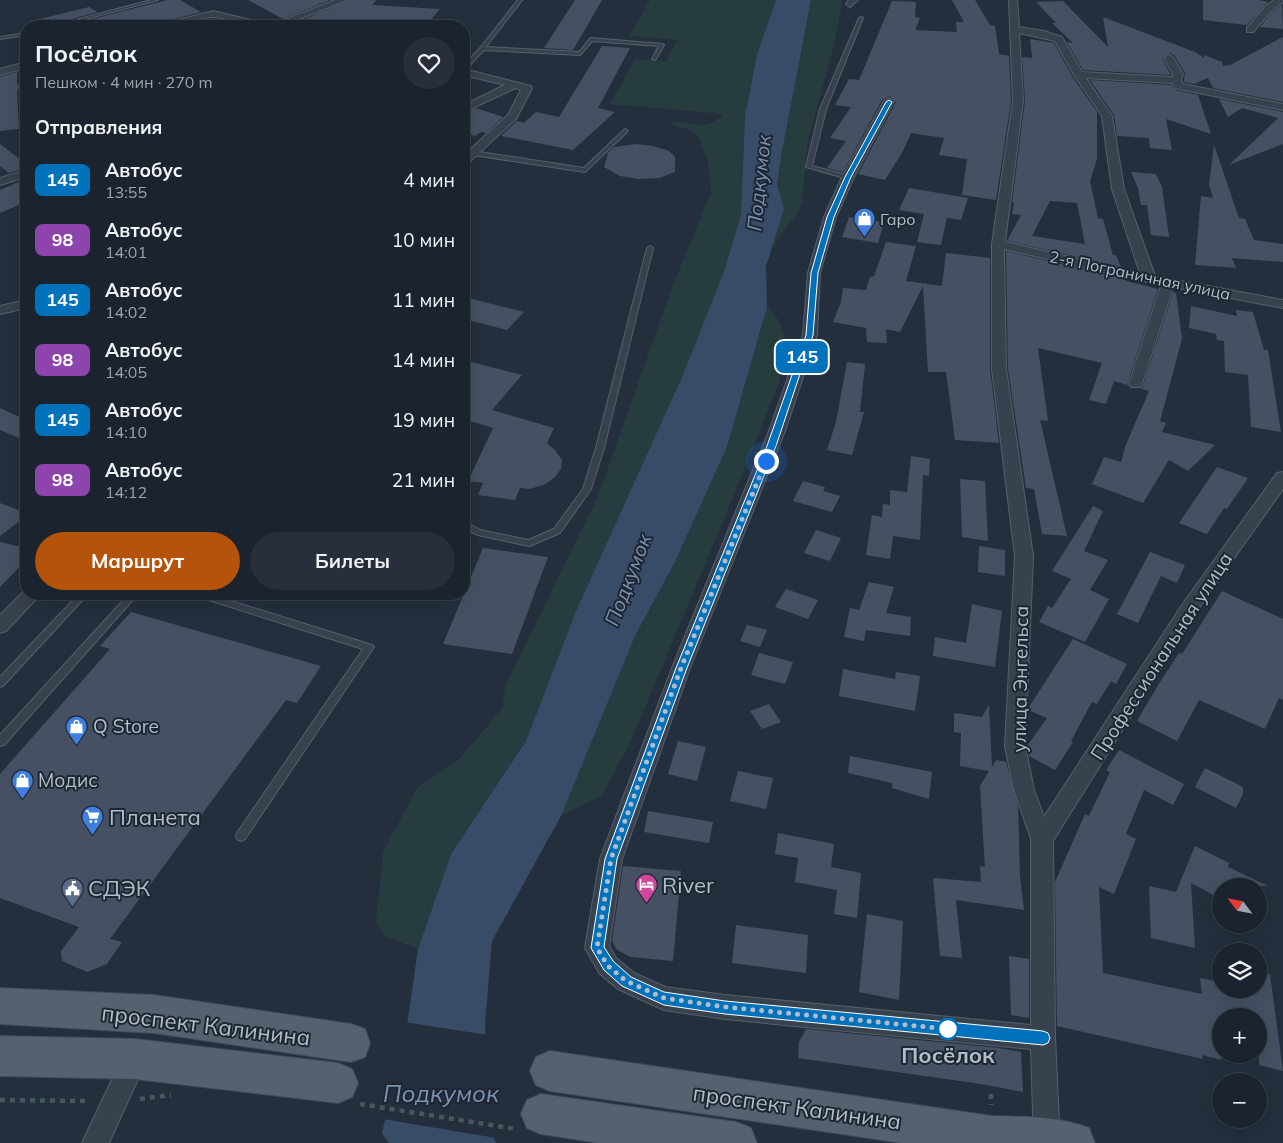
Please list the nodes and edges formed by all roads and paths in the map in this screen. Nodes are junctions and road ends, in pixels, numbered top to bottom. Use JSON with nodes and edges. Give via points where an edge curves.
{"nodes":[{"id":1,"x":156,"y":0,"type":"edge"},
{"id":2,"x":520,"y":0,"type":"edge"},
{"id":3,"x":1013,"y":0,"type":"edge"},
{"id":4,"x":1280,"y":0,"type":"edge"},
{"id":5,"x":338,"y":1,"type":"edge"},
{"id":6,"x":861,"y":18,"type":"dead end"},
{"id":7,"x":78,"y":20,"type":"edge"},
{"id":8,"x":190,"y":20,"type":"edge"},
{"id":9,"x":238,"y":20,"type":"edge"},
{"id":10,"x":289,"y":20,"type":"edge"},
{"id":11,"x":1014,"y":29,"type":"junction"},
{"id":12,"x":1250,"y":30,"type":"dead end"},
{"id":13,"x":20,"y":35,"type":"edge"},
{"id":14,"x":0,"y":38,"type":"edge"},
{"id":15,"x":483,"y":48,"type":"junction"},
{"id":16,"x":1170,"y":58,"type":"dead end"},
{"id":17,"x":654,"y":59,"type":"dead end"},
{"id":18,"x":470,"y":62,"type":"edge"},
{"id":19,"x":20,"y":67,"type":"edge"},
{"id":20,"x":0,"y":72,"type":"edge"},
{"id":21,"x":470,"y":74,"type":"edge"},
{"id":22,"x":1079,"y":75,"type":"junction"},
{"id":23,"x":1176,"y":80,"type":"junction"},
{"id":24,"x":514,"y":85,"type":"junction"},
{"id":25,"x":889,"y":102,"type":"dead end"},
{"id":26,"x":470,"y":106,"type":"edge"},
{"id":27,"x":1283,"y":106,"type":"edge"},
{"id":28,"x":625,"y":132,"type":"dead end"},
{"id":29,"x":473,"y":153,"type":"junction"},
{"id":30,"x":470,"y":156,"type":"edge"},
{"id":31,"x":20,"y":175,"type":"edge"},
{"id":32,"x":848,"y":177,"type":"junction"},
{"id":33,"x":0,"y":182,"type":"edge"},
{"id":34,"x":998,"y":244,"type":"junction"},
{"id":35,"x":650,"y":248,"type":"dead end"},
{"id":36,"x":1149,"y":279,"type":"junction"},
{"id":37,"x":1168,"y":283,"type":"junction"},
{"id":38,"x":20,"y":305,"type":"edge"},
{"id":39,"x":1283,"y":305,"type":"edge"},
{"id":40,"x":0,"y":310,"type":"edge"},
{"id":41,"x":1136,"y":384,"type":"dead end"},
{"id":42,"x":1283,"y":476,"type":"edge"},
{"id":43,"x":470,"y":527,"type":"edge"},
{"id":44,"x":26,"y":600,"type":"edge"},
{"id":45,"x":78,"y":600,"type":"edge"},
{"id":46,"x":129,"y":600,"type":"edge"},
{"id":47,"x":218,"y":600,"type":"edge"},
{"id":48,"x":0,"y":626,"type":"edge"},
{"id":49,"x":0,"y":683,"type":"edge"},
{"id":50,"x":0,"y":742,"type":"edge"},
{"id":51,"x":241,"y":836,"type":"dead end"},
{"id":52,"x":1042,"y":839,"type":"junction"},
{"id":53,"x":0,"y":1006,"type":"edge"},
{"id":54,"x":1043,"y":1038,"type":"junction"},
{"id":55,"x":351,"y":1043,"type":"dead end"},
{"id":56,"x":0,"y":1056,"type":"edge"},
{"id":57,"x":135,"y":1059,"type":"junction"},
{"id":58,"x":550,"y":1071,"type":"dead end"},
{"id":59,"x":344,"y":1093,"type":"joint"},
{"id":60,"x":176,"y":1095,"type":"dead end"},
{"id":61,"x":0,"y":1100,"type":"edge"},
{"id":62,"x":116,"y":1102,"type":"junction"},
{"id":63,"x":530,"y":1122,"type":"joint"},
{"id":64,"x":1056,"y":1142,"type":"edge"},
{"id":65,"x":95,"y":1143,"type":"edge"},
{"id":66,"x":736,"y":1143,"type":"edge"}],
"edges":[{"from":1,"to":7,"type":"lane"},
{"from":2,"to":15,"type":"lane"},
{"from":3,"to":11,"type":"street","name":"улица Энгельса"},
{"from":4,"to":12,"type":"street"},
{"from":5,"to":10,"type":"street"},
{"from":6,"to":32,"type":"lane","via":[[823,109],[809,166]]},
{"from":8,"to":9,"type":"street","via":[[213,14]]},
{"from":11,"to":22,"type":"street","via":[[1059,38]]},
{"from":11,"to":34,"type":"street","name":"улица Энгельса","via":[[1018,101]]},
{"from":13,"to":14,"type":"lane"},
{"from":15,"to":17,"type":"lane","via":[[580,54],[591,39],[662,45]]},
{"from":15,"to":18,"type":"lane"},
{"from":16,"to":23,"type":"street","via":[[1178,74]]},
{"from":19,"to":20,"type":"street"},
{"from":21,"to":24,"type":"street"},
{"from":22,"to":23,"type":"street"},
{"from":22,"to":36,"type":"street","via":[[1107,116],[1118,190]]},
{"from":23,"to":27,"type":"street","via":[[1179,86]]},
{"from":24,"to":26,"type":"street"},
{"from":24,"to":29,"type":"street","via":[[527,88],[512,117]]},
{"from":25,"to":32,"type":"street"},
{"from":28,"to":29,"type":"lane","via":[[585,170]]},
{"from":29,"to":30,"type":"street"},
{"from":31,"to":33,"type":"street"},
{"from":32,"to":54,"type":"street","via":[[830,217],[814,273],[810,335],[777,431],[681,668],[611,859],[597,948],[608,966],[626,981],[664,998],[725,1007]]},
{"from":34,"to":36,"type":"street","name":"2-я Пограничная улица"},
{"from":34,"to":52,"type":"street","name":"улица Энгельса","via":[[999,369],[1024,556],[1015,746],[1024,790]]},
{"from":35,"to":43,"type":"lane","via":[[587,489],[557,531],[529,543]]},
{"from":36,"to":37,"type":"street","name":"2-я Пограничная улица"},
{"from":37,"to":39,"type":"street","name":"2-я Пограничная улица"},
{"from":37,"to":41,"type":"street"},
{"from":38,"to":40,"type":"street"},
{"from":42,"to":52,"type":"street","name":"Профессиональная улица","via":[[1188,610]]},
{"from":44,"to":48,"type":"street"},
{"from":45,"to":49,"type":"lane"},
{"from":46,"to":50,"type":"lane"},
{"from":47,"to":51,"type":"lane","via":[[370,647]]},
{"from":52,"to":54,"type":"street","name":"улица Энгельса"},
{"from":53,"to":55,"type":"main road","name":"проспект Калинина","via":[[154,1014]]},
{"from":54,"to":64,"type":"street","name":"улица Энгельса"},
{"from":56,"to":57,"type":"main road"},
{"from":57,"to":59,"type":"main road"},
{"from":57,"to":62,"type":"street"},
{"from":58,"to":64,"type":"main road","name":"проспект Калинина","via":[[992,1136]]},
{"from":59,"to":63,"type":"path"},
{"from":60,"to":62,"type":"path"},
{"from":61,"to":62,"type":"path"},
{"from":62,"to":65,"type":"street"},
{"from":63,"to":66,"type":"main road"}]}
